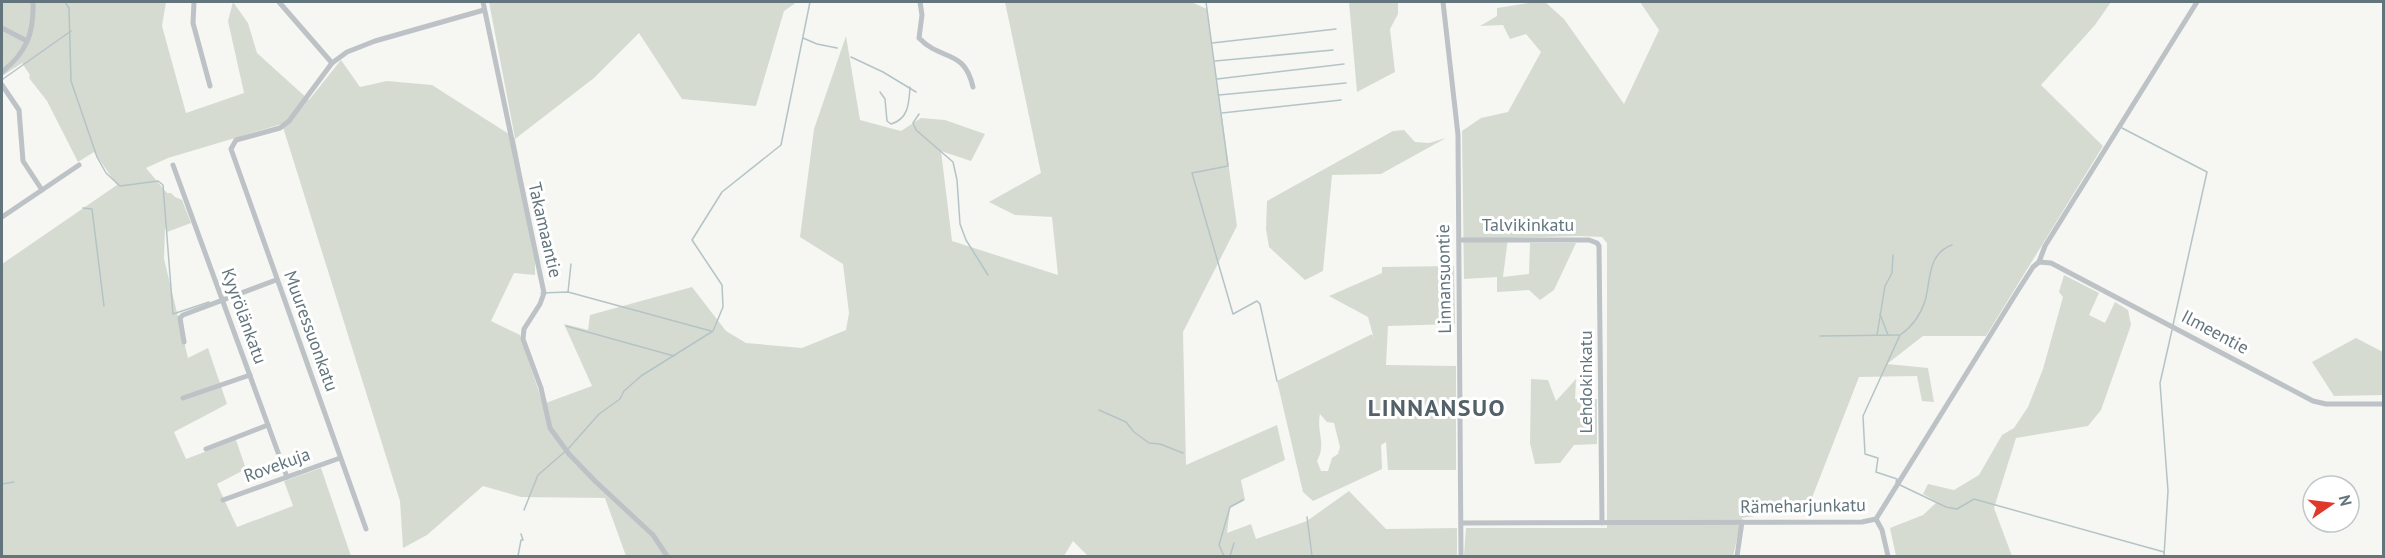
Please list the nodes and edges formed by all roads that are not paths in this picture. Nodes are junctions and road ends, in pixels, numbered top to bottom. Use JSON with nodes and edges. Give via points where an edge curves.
{"nodes":[{"id":1,"x":33,"y":2,"type":"edge"},
{"id":2,"x":194,"y":2,"type":"edge"},
{"id":3,"x":279,"y":2,"type":"edge"},
{"id":4,"x":483,"y":2,"type":"edge"},
{"id":5,"x":920,"y":2,"type":"edge"},
{"id":6,"x":1443,"y":2,"type":"edge"},
{"id":7,"x":2197,"y":2,"type":"edge"},
{"id":8,"x":484,"y":10,"type":"junction"},
{"id":9,"x":2,"y":28,"type":"edge"},
{"id":10,"x":27,"y":41,"type":"junction"},
{"id":11,"x":332,"y":63,"type":"junction"},
{"id":12,"x":2,"y":72,"type":"edge"},
{"id":13,"x":2,"y":85,"type":"edge"},
{"id":14,"x":210,"y":86,"type":"dead end"},
{"id":15,"x":973,"y":87,"type":"dead end"},
{"id":16,"x":79,"y":165,"type":"dead end"},
{"id":17,"x":173,"y":165,"type":"dead end"},
{"id":18,"x":42,"y":190,"type":"junction"},
{"id":19,"x":2,"y":217,"type":"edge"},
{"id":20,"x":1459,"y":240,"type":"junction"},
{"id":21,"x":1597,"y":243,"type":"joint"},
{"id":22,"x":2039,"y":262,"type":"junction"},
{"id":23,"x":276,"y":280,"type":"junction"},
{"id":24,"x":222,"y":299,"type":"junction"},
{"id":25,"x":184,"y":342,"type":"dead end"},
{"id":26,"x":249,"y":375,"type":"junction"},
{"id":27,"x":183,"y":398,"type":"dead end"},
{"id":28,"x":2384,"y":404,"type":"edge"},
{"id":29,"x":268,"y":425,"type":"junction"},
{"id":30,"x":206,"y":449,"type":"dead end"},
{"id":31,"x":340,"y":458,"type":"junction"},
{"id":32,"x":287,"y":477,"type":"junction"},
{"id":33,"x":223,"y":500,"type":"dead end"},
{"id":34,"x":1876,"y":519,"type":"junction"},
{"id":35,"x":1742,"y":522,"type":"junction"},
{"id":36,"x":1461,"y":523,"type":"junction"},
{"id":37,"x":1602,"y":523,"type":"junction"},
{"id":38,"x":366,"y":529,"type":"dead end"},
{"id":39,"x":667,"y":556,"type":"edge"},
{"id":40,"x":1461,"y":556,"type":"edge"},
{"id":41,"x":1737,"y":556,"type":"edge"},
{"id":42,"x":1888,"y":556,"type":"edge"}],
"edges":[{"from":1,"to":10,"type":"street","via":[[32,30]]},
{"from":2,"to":14,"type":"street","via":[[193,23]]},
{"from":3,"to":11,"type":"street"},
{"from":4,"to":8,"type":"street","name":"Takamaantie"},
{"from":5,"to":15,"type":"street","via":[[919,38],[963,63]]},
{"from":6,"to":20,"type":"street","name":"Linnansuontie","via":[[1457,119]]},
{"from":7,"to":22,"type":"street","name":"Rämeharjunkatu","via":[[2045,246]]},
{"from":8,"to":11,"type":"street","via":[[375,41]]},
{"from":8,"to":39,"type":"street","name":"Takamaantie","via":[[544,293],[524,329],[523,339],[550,428],[569,454],[653,535]]},
{"from":9,"to":10,"type":"street"},
{"from":10,"to":12,"type":"street","via":[[17,59]]},
{"from":11,"to":23,"type":"street","name":"Muuressuonkatu","via":[[289,121],[280,128],[233,144],[231,155]]},
{"from":13,"to":18,"type":"street","via":[[19,110],[23,162]]},
{"from":16,"to":18,"type":"street"},
{"from":17,"to":24,"type":"street","name":"Kyyrölänkatu"},
{"from":18,"to":19,"type":"street"},
{"from":20,"to":21,"type":"street","name":"Talvikinkatu"},
{"from":20,"to":36,"type":"street","name":"Linnansuontie"},
{"from":21,"to":37,"type":"street","name":"Lehdokinkatu"},
{"from":22,"to":28,"type":"street","name":"Ilmeentie","via":[[2051,263],[2313,401]]},
{"from":22,"to":34,"type":"street","name":"Rämeharjunkatu"},
{"from":23,"to":24,"type":"street"},
{"from":23,"to":31,"type":"street","name":"Muuressuonkatu"},
{"from":24,"to":25,"type":"street","via":[[180,318]]},
{"from":24,"to":26,"type":"street","name":"Kyyrölänkatu"},
{"from":26,"to":27,"type":"street"},
{"from":26,"to":29,"type":"street","name":"Kyyrölänkatu"},
{"from":29,"to":30,"type":"street"},
{"from":29,"to":32,"type":"street","name":"Kyyrölänkatu"},
{"from":31,"to":32,"type":"street","name":"Rovekuja"},
{"from":31,"to":38,"type":"street","name":"Muuressuonkatu"},
{"from":32,"to":33,"type":"street","name":"Rovekuja"},
{"from":34,"to":35,"type":"street","name":"Rämeharjunkatu"},
{"from":34,"to":42,"type":"street"},
{"from":35,"to":37,"type":"street","name":"Rämeharjunkatu"},
{"from":35,"to":41,"type":"street"},
{"from":36,"to":37,"type":"street","name":"Rämeharjunkatu"},
{"from":36,"to":40,"type":"street","name":"Linnansuontie"}]}
